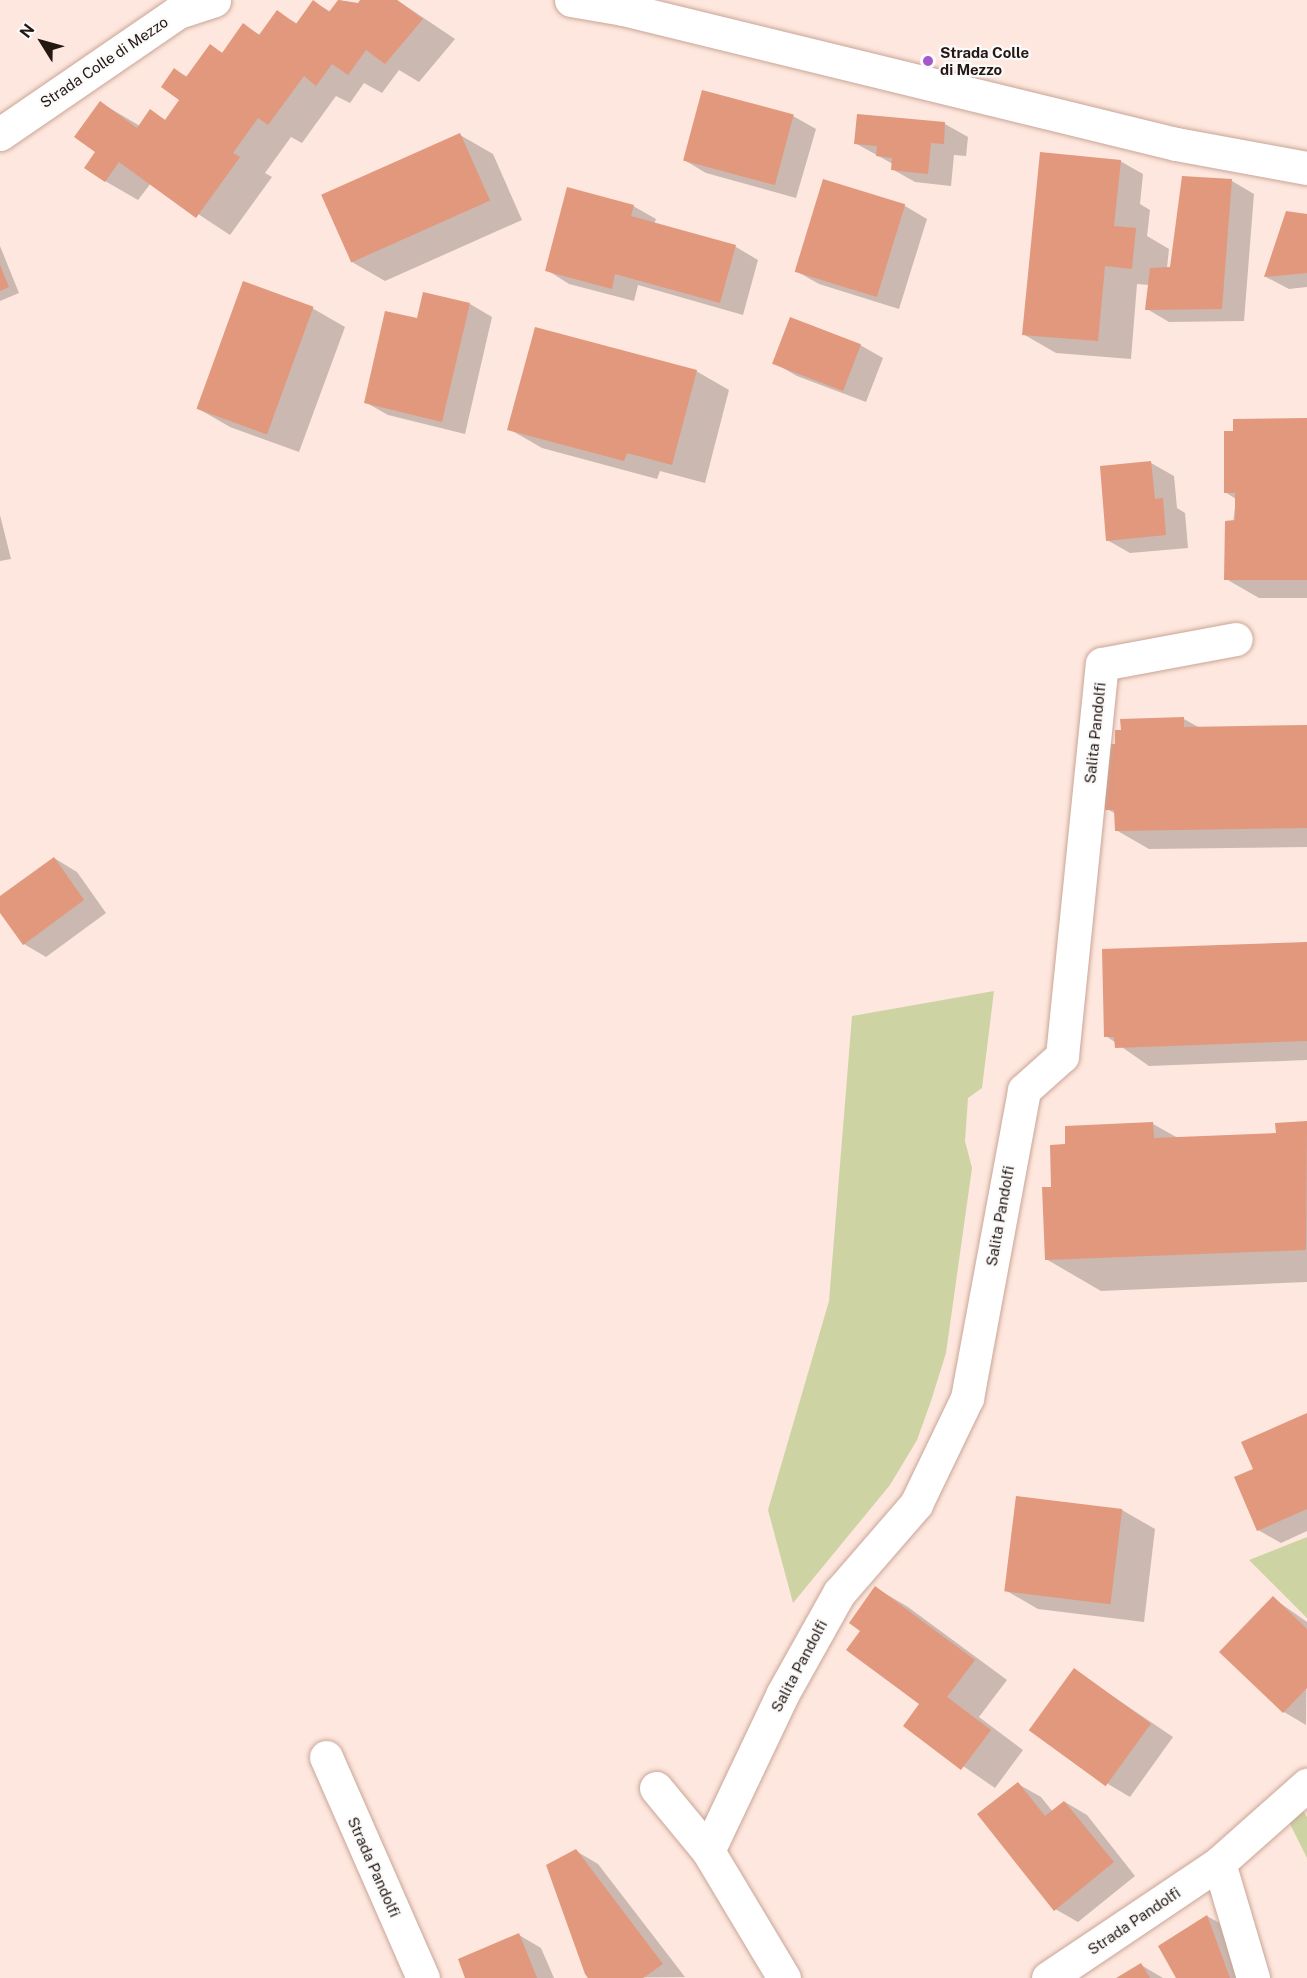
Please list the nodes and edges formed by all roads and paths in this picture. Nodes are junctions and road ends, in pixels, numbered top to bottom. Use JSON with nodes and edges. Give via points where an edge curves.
{"nodes":[{"id":1,"x":214,"y":0,"type":"edge"},
{"id":2,"x":571,"y":0,"type":"edge"},
{"id":3,"x":0,"y":134,"type":"edge"},
{"id":4,"x":1307,"y":168,"type":"edge"},
{"id":5,"x":1236,"y":639,"type":"dead end"},
{"id":6,"x":326,"y":1757,"type":"dead end"},
{"id":7,"x":1307,"y":1785,"type":"edge"},
{"id":8,"x":656,"y":1788,"type":"dead end"},
{"id":9,"x":708,"y":1851,"type":"junction"},
{"id":10,"x":1219,"y":1863,"type":"junction"},
{"id":11,"x":423,"y":1978,"type":"edge"},
{"id":12,"x":784,"y":1978,"type":"edge"},
{"id":13,"x":1048,"y":1978,"type":"edge"},
{"id":14,"x":1253,"y":1978,"type":"edge"}],
"edges":[{"from":1,"to":3,"type":"street","name":"Strada Colle di Mezzo","via":[[178,12]]},
{"from":2,"to":4,"type":"street","via":[[623,9],[1176,144]]},
{"from":5,"to":9,"type":"street","name":"Salita Pandolfi","via":[[1102,664],[1062,1056],[1024,1090],[967,1398],[916,1504],[839,1593],[783,1693]]},
{"from":6,"to":11,"type":"street","name":"Strada Pandolfi"},
{"from":7,"to":10,"type":"street","name":"Strada Pandolfi"},
{"from":8,"to":9,"type":"street"},
{"from":9,"to":12,"type":"street"},
{"from":10,"to":13,"type":"street","name":"Strada Pandolfi"},
{"from":10,"to":14,"type":"street"}]}
